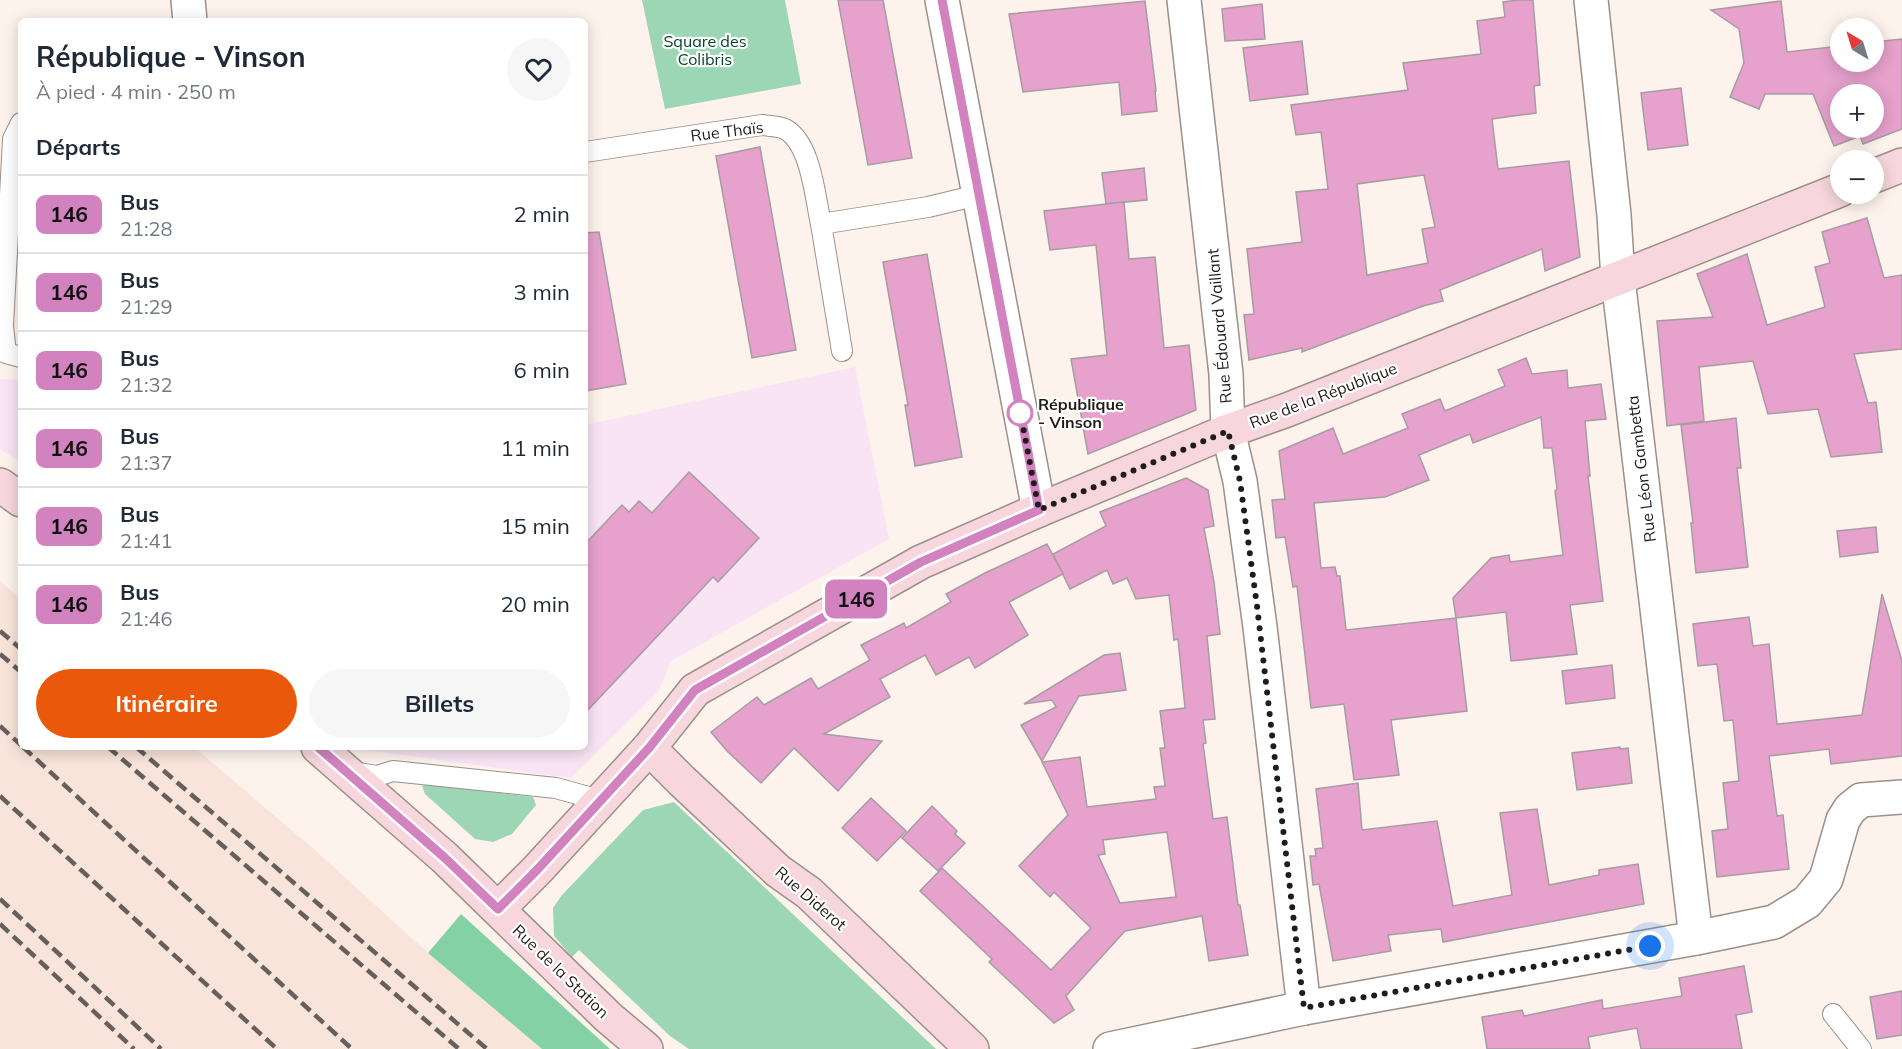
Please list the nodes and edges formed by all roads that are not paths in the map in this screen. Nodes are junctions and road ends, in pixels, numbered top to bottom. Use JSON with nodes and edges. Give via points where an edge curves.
{"nodes":[{"id":1,"x":188,"y":0,"type":"edge"},
{"id":2,"x":942,"y":0,"type":"edge"},
{"id":3,"x":1184,"y":0,"type":"edge"},
{"id":4,"x":1591,"y":0,"type":"edge"},
{"id":5,"x":190,"y":18,"type":"edge"},
{"id":6,"x":18,"y":129,"type":"edge"},
{"id":7,"x":588,"y":152,"type":"edge"},
{"id":8,"x":1902,"y":165,"type":"edge"},
{"id":9,"x":1884,"y":172,"type":"edge"},
{"id":10,"x":1830,"y":193,"type":"edge"},
{"id":11,"x":978,"y":195,"type":"junction"},
{"id":12,"x":821,"y":224,"type":"junction"},
{"id":13,"x":1618,"y":279,"type":"junction"},
{"id":14,"x":842,"y":351,"type":"dead end"},
{"id":15,"x":18,"y":356,"type":"edge"},
{"id":16,"x":1228,"y":431,"type":"junction"},
{"id":17,"x":0,"y":484,"type":"edge"},
{"id":18,"x":18,"y":498,"type":"edge"},
{"id":19,"x":1039,"y":510,"type":"junction"},
{"id":20,"x":649,"y":748,"type":"junction"},
{"id":21,"x":321,"y":750,"type":"edge"},
{"id":22,"x":343,"y":771,"type":"junction"},
{"id":23,"x":1902,"y":797,"type":"edge"},
{"id":24,"x":599,"y":800,"type":"junction"},
{"id":25,"x":498,"y":909,"type":"junction"},
{"id":26,"x":1696,"y":938,"type":"junction"},
{"id":27,"x":1304,"y":1008,"type":"junction"},
{"id":28,"x":1833,"y":1014,"type":"dead end"},
{"id":29,"x":646,"y":1049,"type":"edge"},
{"id":30,"x":972,"y":1049,"type":"edge"},
{"id":31,"x":1110,"y":1049,"type":"edge"},
{"id":32,"x":1860,"y":1049,"type":"edge"}],
"edges":[{"from":1,"to":5,"type":"street"},
{"from":2,"to":11,"type":"street"},
{"from":3,"to":16,"type":"street","name":"Rue Édouard Vaillant","via":[[1226,374]]},
{"from":4,"to":13,"type":"street","name":"Rue Léon Gambetta"},
{"from":6,"to":15,"type":"lane","via":[[13,139],[3,326],[6,353]]},
{"from":7,"to":12,"type":"lane","name":"Rue Thaïs","via":[[762,125],[784,128],[800,141]]},
{"from":8,"to":9,"type":"street"},
{"from":10,"to":13,"type":"street","name":"Rue de la République"},
{"from":11,"to":12,"type":"lane"},
{"from":11,"to":19,"type":"street"},
{"from":12,"to":14,"type":"lane","name":"Rue Thaïs"},
{"from":13,"to":16,"type":"street","name":"Rue de la République"},
{"from":13,"to":26,"type":"street","name":"Rue Léon Gambetta"},
{"from":16,"to":19,"type":"street","name":"Rue de la République"},
{"from":16,"to":27,"type":"street","name":"Rue Édouard Vaillant","via":[[1240,481],[1260,627]]},
{"from":17,"to":18,"type":"street"},
{"from":19,"to":20,"type":"street","name":"Rue de la République","via":[[921,562],[695,690]]},
{"from":20,"to":24,"type":"street","name":"Rue de la République"},
{"from":20,"to":30,"type":"street","name":"Rue Diderot","via":[[778,871],[809,893]]},
{"from":21,"to":22,"type":"street","name":"Rue de la Station"},
{"from":22,"to":24,"type":"lane","via":[[377,776],[393,771],[556,788]]},
{"from":22,"to":25,"type":"street","name":"Rue de la Station"},
{"from":23,"to":26,"type":"street","via":[[1861,800],[1850,809],[1843,820],[1826,879],[1807,902],[1773,922]]},
{"from":24,"to":25,"type":"street","name":"Rue de la République"},
{"from":25,"to":29,"type":"street","name":"Rue de la Station"},
{"from":26,"to":27,"type":"street"},
{"from":27,"to":31,"type":"street"},
{"from":28,"to":32,"type":"lane"}]}
